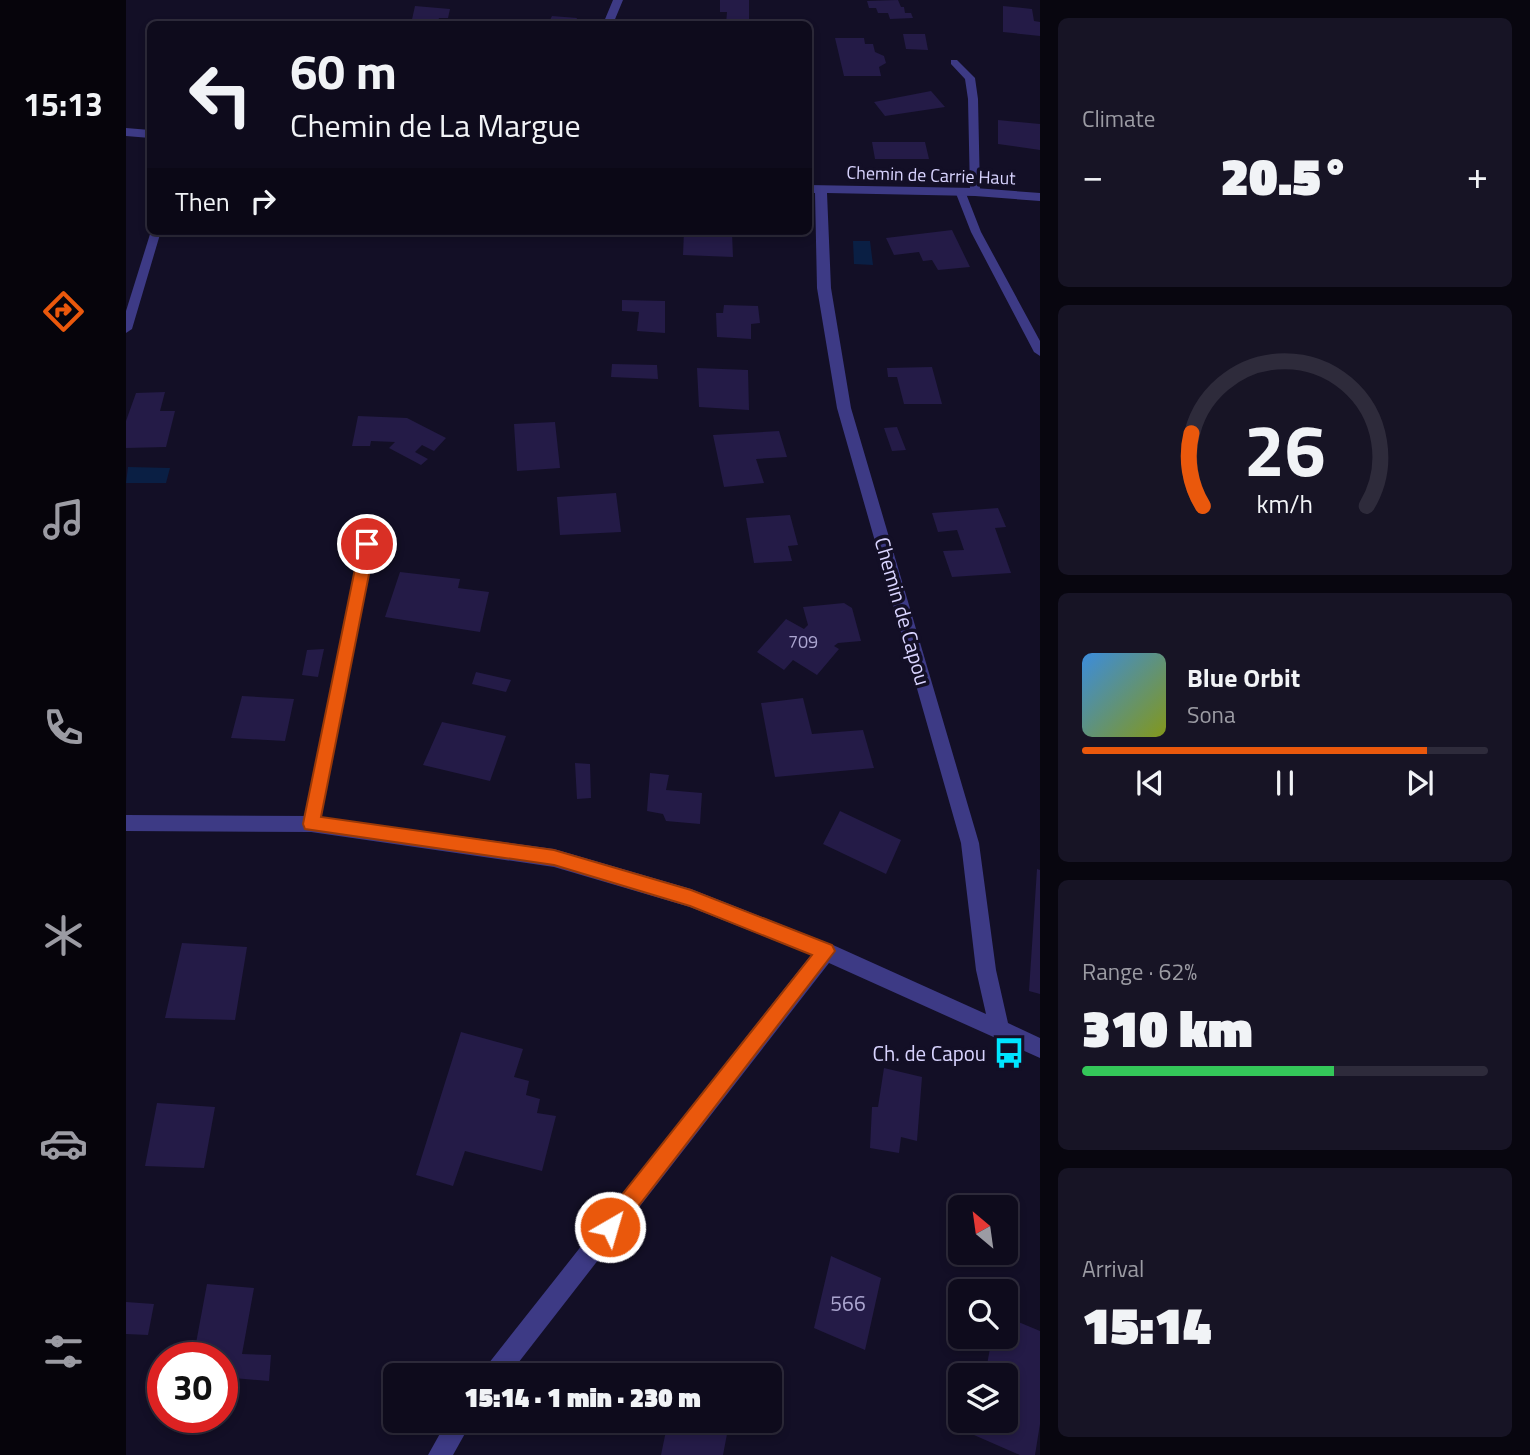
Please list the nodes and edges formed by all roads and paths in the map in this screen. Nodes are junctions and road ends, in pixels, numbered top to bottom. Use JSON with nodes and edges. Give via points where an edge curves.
{"nodes":[{"id":1,"x":618,"y":0,"type":"edge"},
{"id":2,"x":609,"y":21,"type":"edge"},
{"id":3,"x":954,"y":62,"type":"dead end"},
{"id":4,"x":126,"y":132,"type":"edge"},
{"id":5,"x":147,"y":134,"type":"edge"},
{"id":6,"x":815,"y":189,"type":"edge"},
{"id":7,"x":960,"y":191,"type":"junction"},
{"id":8,"x":975,"y":192,"type":"junction"},
{"id":9,"x":1040,"y":197,"type":"edge"},
{"id":10,"x":155,"y":235,"type":"edge"},
{"id":11,"x":126,"y":329,"type":"edge"},
{"id":12,"x":1040,"y":352,"type":"edge"},
{"id":13,"x":367,"y":544,"type":"dead end"},
{"id":14,"x":126,"y":823,"type":"edge"},
{"id":15,"x":311,"y":824,"type":"junction"},
{"id":16,"x":826,"y":951,"type":"junction"},
{"id":17,"x":1000,"y":1031,"type":"junction"},
{"id":18,"x":1040,"y":1048,"type":"edge"},
{"id":19,"x":503,"y":1363,"type":"edge"},
{"id":20,"x":453,"y":1433,"type":"edge"},
{"id":21,"x":440,"y":1455,"type":"edge"}],
"edges":[{"from":1,"to":2,"type":"street"},
{"from":3,"to":8,"type":"lane","via":[[970,78]]},
{"from":4,"to":5,"type":"street"},
{"from":6,"to":7,"type":"street","name":"Chemin de Carrie Haut"},
{"from":6,"to":17,"type":"street","name":"Chemin de Capou","via":[[824,288],[844,408],[970,843],[986,970]]},
{"from":7,"to":8,"type":"street","name":"Chemin de Carrie Haut"},
{"from":7,"to":12,"type":"lane","via":[[976,232]]},
{"from":8,"to":9,"type":"street","name":"Chemin de Carrie Haut"},
{"from":10,"to":11,"type":"lane"},
{"from":13,"to":15,"type":"lane"},
{"from":14,"to":15,"type":"street"},
{"from":15,"to":16,"type":"street","via":[[554,858],[691,898]]},
{"from":16,"to":17,"type":"street"},
{"from":16,"to":19,"type":"street"},
{"from":17,"to":18,"type":"street"},
{"from":20,"to":21,"type":"street"}]}
